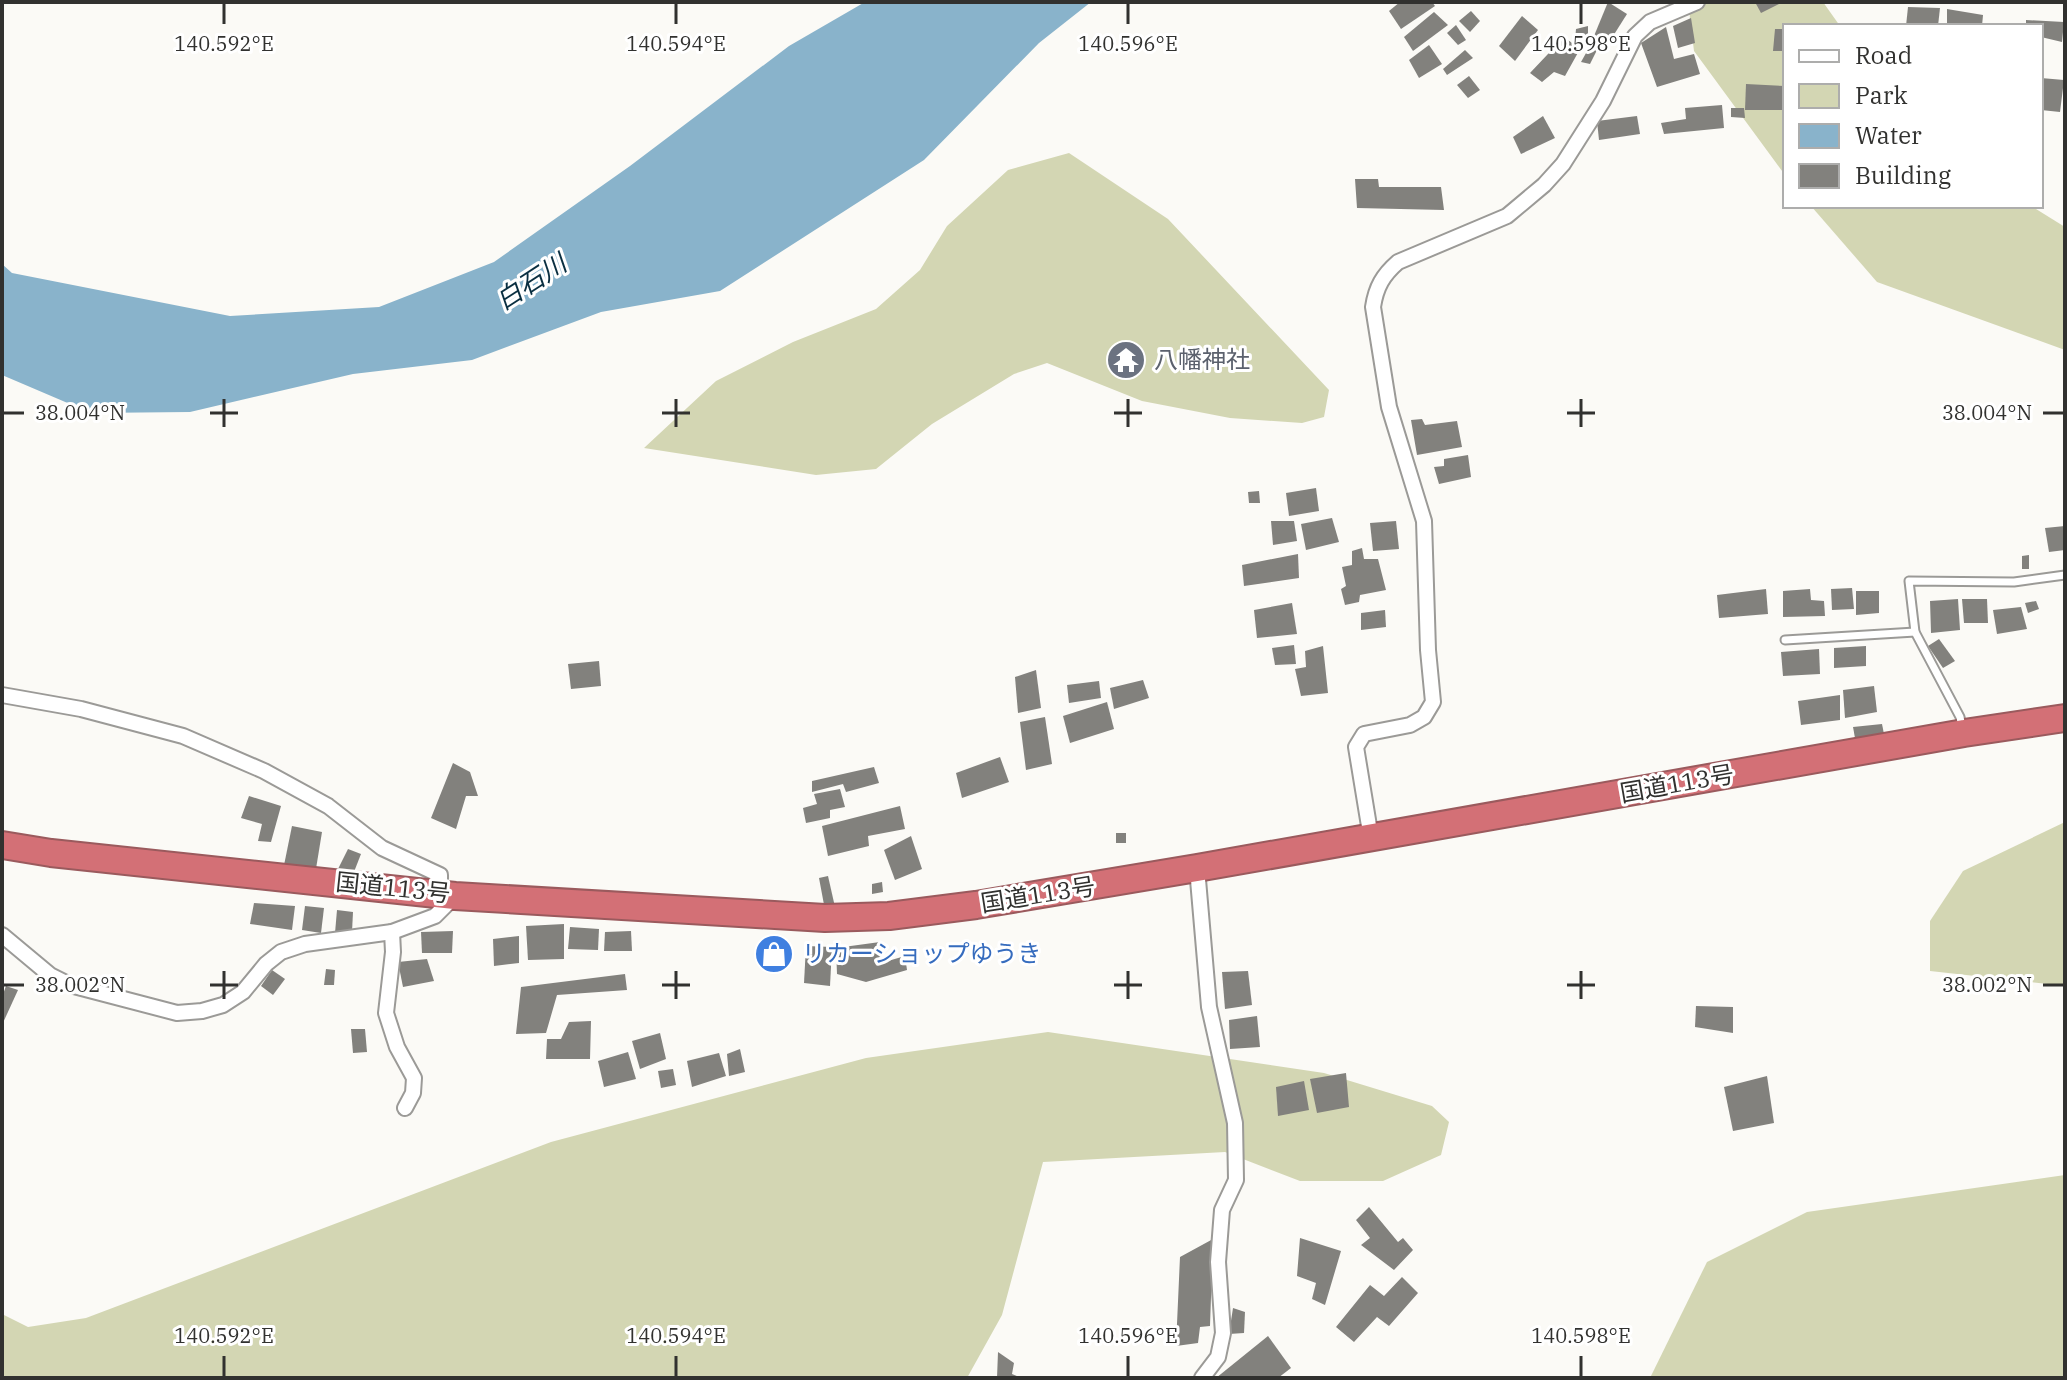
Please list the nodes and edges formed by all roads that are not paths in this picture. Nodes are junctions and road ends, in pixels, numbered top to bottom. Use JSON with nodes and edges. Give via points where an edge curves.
{"nodes":[{"id":1,"x":1697,"y":2,"type":"edge"},
{"id":2,"x":2065,"y":575,"type":"edge"},
{"id":3,"x":1915,"y":632,"type":"junction"},
{"id":4,"x":1785,"y":640,"type":"dead end"},
{"id":5,"x":2,"y":695,"type":"edge"},
{"id":6,"x":2065,"y":718,"type":"edge"},
{"id":7,"x":1964,"y":733,"type":"junction"},
{"id":8,"x":1371,"y":838,"type":"junction"},
{"id":9,"x":2,"y":845,"type":"edge"},
{"id":10,"x":1197,"y":868,"type":"junction"},
{"id":11,"x":448,"y":894,"type":"junction"},
{"id":12,"x":392,"y":932,"type":"junction"},
{"id":13,"x":2,"y":935,"type":"edge"},
{"id":14,"x":405,"y":1108,"type":"dead end"},
{"id":15,"x":1202,"y":1378,"type":"edge"}],
"edges":[{"from":1,"to":8,"type":"street","via":[[1650,22],[1635,36],[1603,101],[1544,185],[1507,216],[1398,262],[1375,291],[1389,407],[1424,521],[1433,702],[1424,717],[1364,734],[1356,747]]},
{"from":2,"to":3,"type":"lane","via":[[2014,582],[1909,581]]},
{"from":3,"to":4,"type":"lane"},
{"from":3,"to":7,"type":"lane"},
{"from":5,"to":11,"type":"street","via":[[183,736],[264,771],[328,806],[382,848],[440,875]]},
{"from":6,"to":7,"type":"highway","name":"国道113号"},
{"from":7,"to":8,"type":"highway","name":"国道113号"},
{"from":8,"to":10,"type":"highway","name":"国道113号"},
{"from":9,"to":11,"type":"highway","name":"国道113号"},
{"from":10,"to":11,"type":"highway","name":"国道113号","via":[[976,905],[838,918]]},
{"from":10,"to":15,"type":"street","via":[[1209,1007],[1235,1123],[1236,1180],[1222,1210],[1218,1262],[1223,1333],[1218,1357]]},
{"from":11,"to":12,"type":"street","via":[[435,916]]},
{"from":12,"to":13,"type":"street","via":[[281,952],[223,1005],[177,1013],[70,985]]},
{"from":12,"to":14,"type":"street","via":[[386,1013],[414,1078]]}]}
